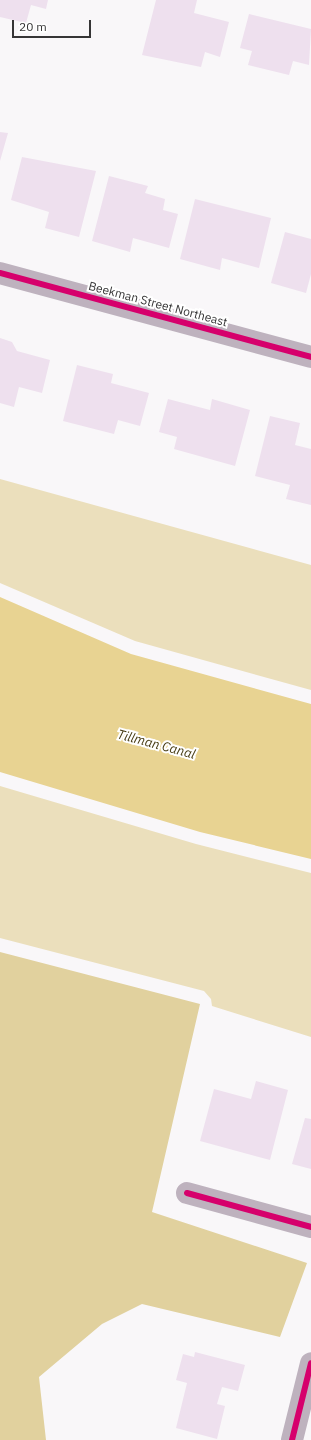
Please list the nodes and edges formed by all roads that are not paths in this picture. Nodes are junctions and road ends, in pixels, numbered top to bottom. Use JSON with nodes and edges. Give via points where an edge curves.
{"nodes":[{"id":1,"x":0,"y":272,"type":"edge"},
{"id":2,"x":311,"y":357,"type":"edge"},
{"id":3,"x":187,"y":1193,"type":"dead end"},
{"id":4,"x":311,"y":1227,"type":"edge"},
{"id":5,"x":311,"y":1363,"type":"edge"},
{"id":6,"x":292,"y":1440,"type":"edge"}],
"edges":[{"from":1,"to":2,"type":"street","name":"Beekman Street Northeast"},
{"from":3,"to":4,"type":"street"},
{"from":5,"to":6,"type":"street"}]}
